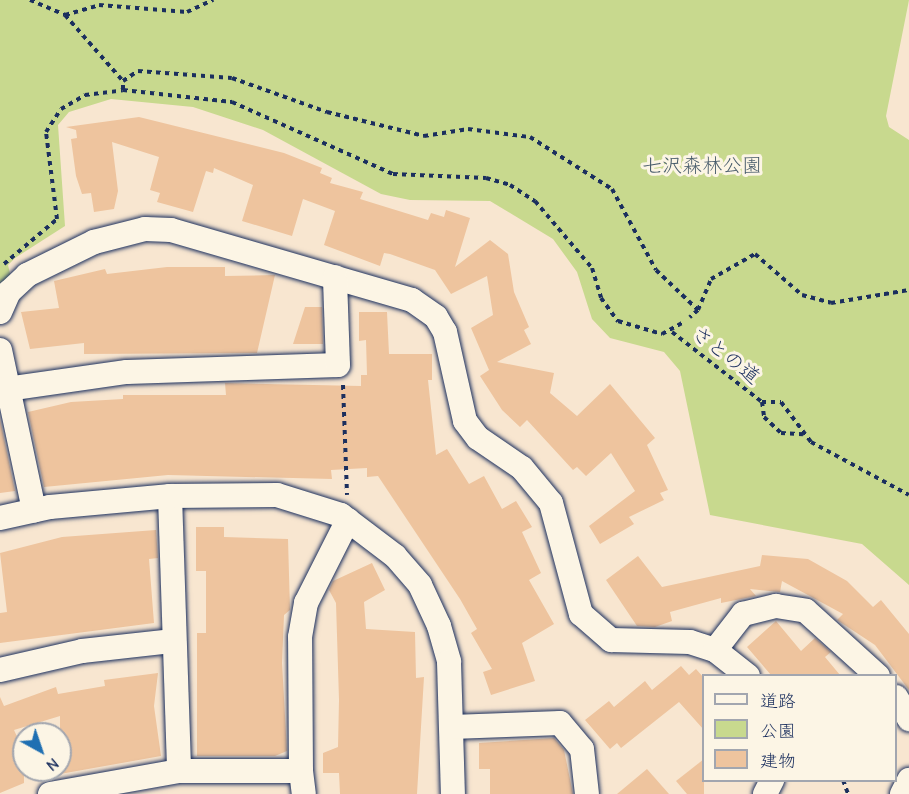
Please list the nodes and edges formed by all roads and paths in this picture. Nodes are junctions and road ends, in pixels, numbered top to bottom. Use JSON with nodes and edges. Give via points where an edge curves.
{"nodes":[{"id":1,"x":30,"y":0,"type":"edge"},
{"id":2,"x":213,"y":0,"type":"edge"},
{"id":3,"x":65,"y":15,"type":"junction"},
{"id":4,"x":123,"y":81,"type":"junction"},
{"id":5,"x":123,"y":90,"type":"junction"},
{"id":6,"x":220,"y":100,"type":"junction"},
{"id":7,"x":219,"y":107,"type":"dead end"},
{"id":8,"x":335,"y":277,"type":"junction"},
{"id":9,"x":909,"y":290,"type":"edge"},
{"id":10,"x":4,"y":302,"type":"edge"},
{"id":11,"x":698,"y":310,"type":"junction"},
{"id":12,"x":690,"y":317,"type":"dead end"},
{"id":13,"x":684,"y":322,"type":"dead end"},
{"id":14,"x":672,"y":332,"type":"junction"},
{"id":15,"x":0,"y":350,"type":"edge"},
{"id":16,"x":338,"y":365,"type":"junction"},
{"id":17,"x":3,"y":390,"type":"edge"},
{"id":18,"x":762,"y":402,"type":"junction"},
{"id":19,"x":803,"y":434,"type":"junction"},
{"id":20,"x":909,"y":495,"type":"edge"},
{"id":21,"x":170,"y":496,"type":"junction"},
{"id":22,"x":34,"y":510,"type":"junction"},
{"id":23,"x":344,"y":517,"type":"junction"},
{"id":24,"x":0,"y":518,"type":"edge"},
{"id":25,"x":173,"y":641,"type":"junction"},
{"id":26,"x":715,"y":650,"type":"junction"},
{"id":27,"x":0,"y":670,"type":"edge"},
{"id":28,"x":747,"y":674,"type":"edge"},
{"id":29,"x":877,"y":674,"type":"edge"},
{"id":30,"x":897,"y":699,"type":"edge"},
{"id":31,"x":909,"y":719,"type":"edge"},
{"id":32,"x":452,"y":727,"type":"junction"},
{"id":33,"x":179,"y":771,"type":"junction"},
{"id":34,"x":909,"y":780,"type":"edge"},
{"id":35,"x":303,"y":783,"type":"edge"},
{"id":36,"x":50,"y":794,"type":"edge"},
{"id":37,"x":453,"y":794,"type":"edge"},
{"id":38,"x":587,"y":794,"type":"edge"},
{"id":39,"x":903,"y":794,"type":"edge"}],
"edges":[{"from":1,"to":3,"type":"path"},
{"from":2,"to":3,"type":"path","via":[[188,12],[99,4]]},
{"from":3,"to":4,"type":"path"},
{"from":4,"to":5,"type":"path"},
{"from":4,"to":11,"type":"path","via":[[138,71],[232,78],[327,112],[424,136],[468,129],[530,136],[612,189],[656,270]]},
{"from":5,"to":6,"type":"path"},
{"from":5,"to":10,"type":"path","via":[[71,101],[46,132],[57,219],[8,255],[2,280]]},
{"from":6,"to":7,"type":"path"},
{"from":6,"to":14,"type":"path","via":[[283,120],[377,170],[510,185],[534,201],[592,268],[601,298],[618,321]]},
{"from":8,"to":10,"type":"street","via":[[171,230],[145,229],[94,242],[27,275]]},
{"from":8,"to":16,"type":"street"},
{"from":8,"to":26,"type":"street","via":[[412,300],[436,317],[447,339],[465,421],[478,438],[522,468],[551,503],[567,547],[573,598],[597,631],[628,644],[690,642]]},
{"from":9,"to":11,"type":"path","via":[[831,303],[802,295],[755,254],[711,279]]},
{"from":11,"to":12,"type":"path"},
{"from":13,"to":14,"type":"path"},
{"from":14,"to":18,"type":"path","name":"さとの道"},
{"from":15,"to":17,"type":"street"},
{"from":16,"to":17,"type":"street","via":[[127,372]]},
{"from":16,"to":23,"type":"path","via":[[343,372],[347,505]]},
{"from":17,"to":22,"type":"street"},
{"from":18,"to":19,"type":"path","name":"さとの道","via":[[781,402],[798,419]]},
{"from":18,"to":19,"type":"path","name":"さとの道","via":[[764,417],[781,433]]},
{"from":19,"to":20,"type":"path","name":"さとの道"},
{"from":21,"to":22,"type":"street"},
{"from":21,"to":23,"type":"street","via":[[277,495]]},
{"from":21,"to":25,"type":"street"},
{"from":22,"to":24,"type":"street"},
{"from":23,"to":32,"type":"street","via":[[371,534],[420,585],[449,663]]},
{"from":23,"to":35,"type":"street","via":[[306,603],[300,637]]},
{"from":25,"to":27,"type":"street","via":[[82,651]]},
{"from":25,"to":33,"type":"street"},
{"from":26,"to":28,"type":"street"},
{"from":26,"to":29,"type":"street","via":[[743,615],[776,606],[806,610]]},
{"from":30,"to":31,"type":"street"},
{"from":32,"to":37,"type":"street"},
{"from":32,"to":38,"type":"street","via":[[560,723],[582,749]]},
{"from":33,"to":35,"type":"street"},
{"from":33,"to":36,"type":"street"},
{"from":34,"to":39,"type":"street"}]}
